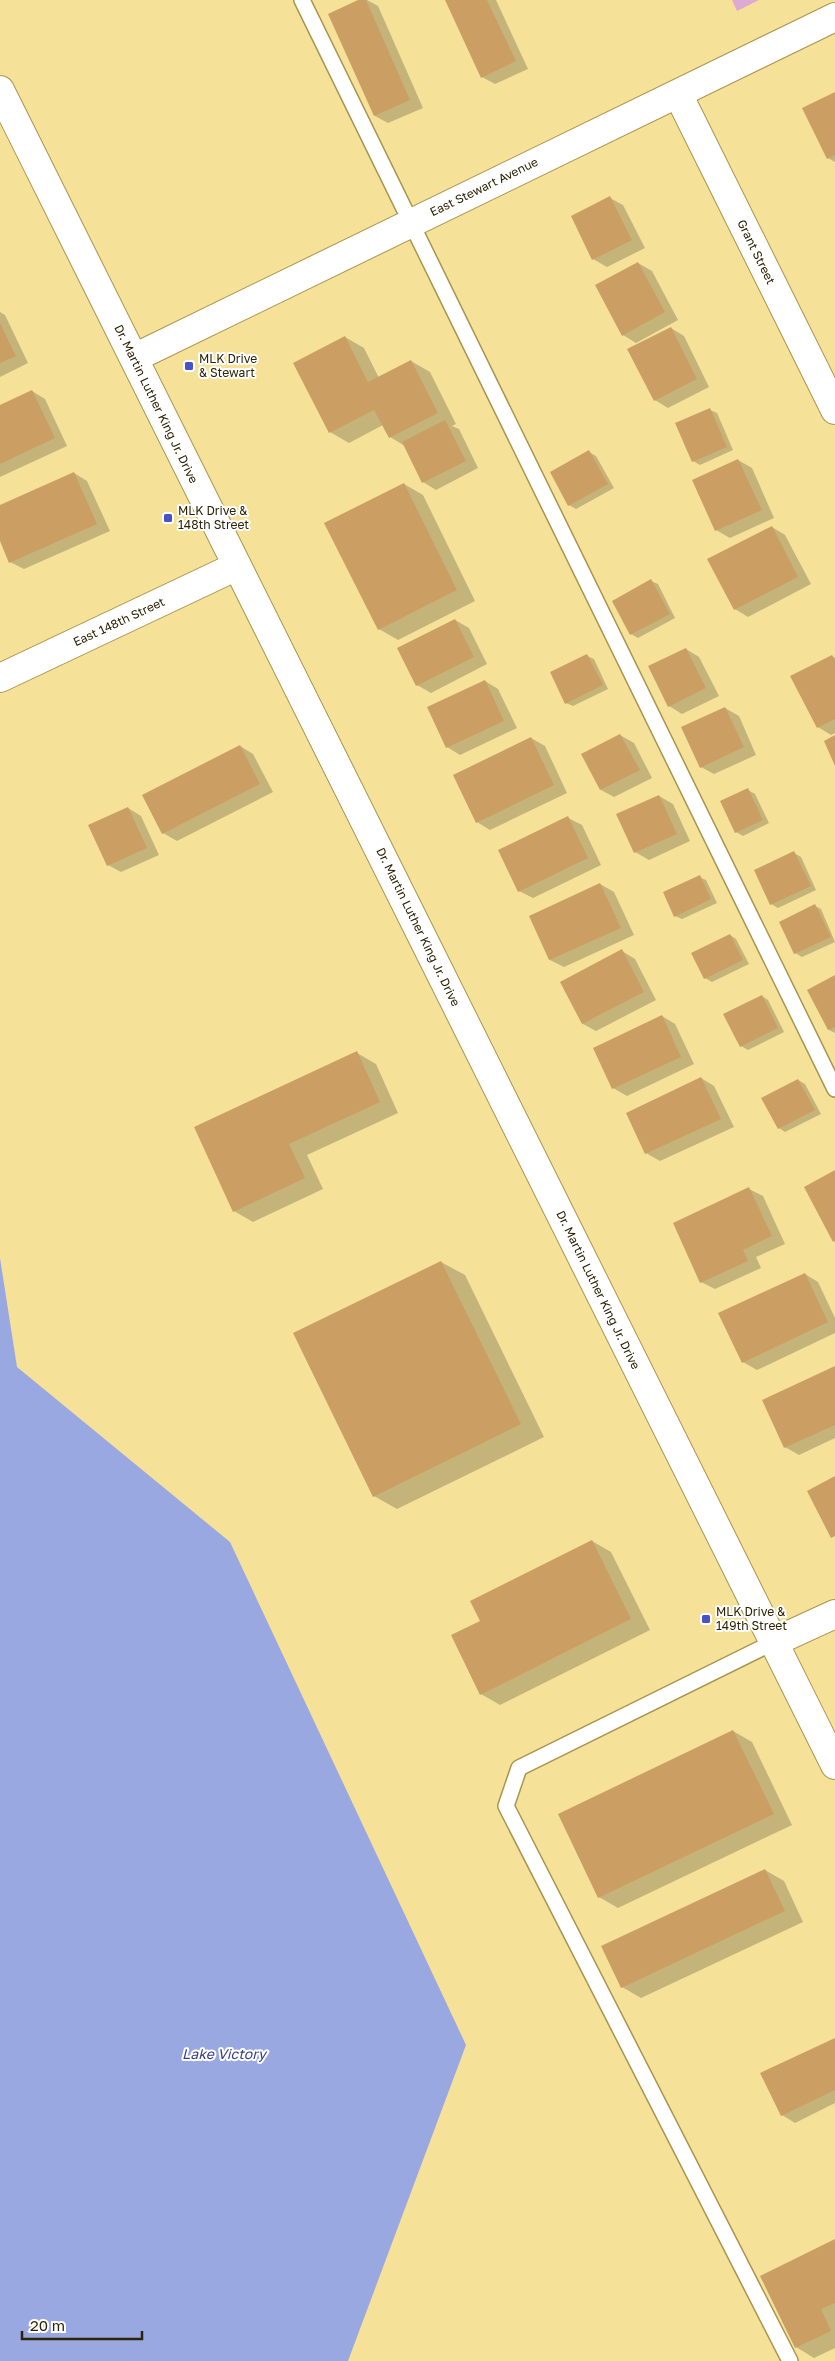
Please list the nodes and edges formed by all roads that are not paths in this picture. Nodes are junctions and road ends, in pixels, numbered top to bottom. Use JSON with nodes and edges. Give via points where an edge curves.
{"nodes":[{"id":1,"x":302,"y":0,"type":"edge"},
{"id":2,"x":835,"y":17,"type":"edge"},
{"id":3,"x":0,"y":90,"type":"edge"},
{"id":4,"x":678,"y":94,"type":"junction"},
{"id":5,"x":411,"y":222,"type":"junction"},
{"id":6,"x":134,"y":358,"type":"junction"},
{"id":7,"x":835,"y":410,"type":"edge"},
{"id":8,"x":237,"y":566,"type":"junction"},
{"id":9,"x":0,"y":678,"type":"edge"},
{"id":10,"x":835,"y":1089,"type":"edge"},
{"id":11,"x":835,"y":1614,"type":"edge"},
{"id":12,"x":774,"y":1642,"type":"junction"},
{"id":13,"x":835,"y":1765,"type":"edge"},
{"id":14,"x":790,"y":2361,"type":"edge"}],
"edges":[{"from":1,"to":5,"type":"lane"},
{"from":2,"to":4,"type":"street","name":"East Stewart Avenue"},
{"from":3,"to":6,"type":"street","name":"Dr. Martin Luther King Jr. Drive"},
{"from":4,"to":5,"type":"street","name":"East Stewart Avenue"},
{"from":4,"to":7,"type":"street","name":"Grant Street"},
{"from":5,"to":6,"type":"street","name":"East Stewart Avenue"},
{"from":5,"to":10,"type":"lane"},
{"from":6,"to":8,"type":"street","name":"Dr. Martin Luther King Jr. Drive"},
{"from":8,"to":9,"type":"street","name":"East 148th Street"},
{"from":8,"to":12,"type":"street","name":"Dr. Martin Luther King Jr. Drive"},
{"from":11,"to":12,"type":"street"},
{"from":12,"to":13,"type":"street","name":"Dr. Martin Luther King Jr. Drive"},
{"from":12,"to":14,"type":"lane","via":[[519,1768],[506,1806]]}]}
